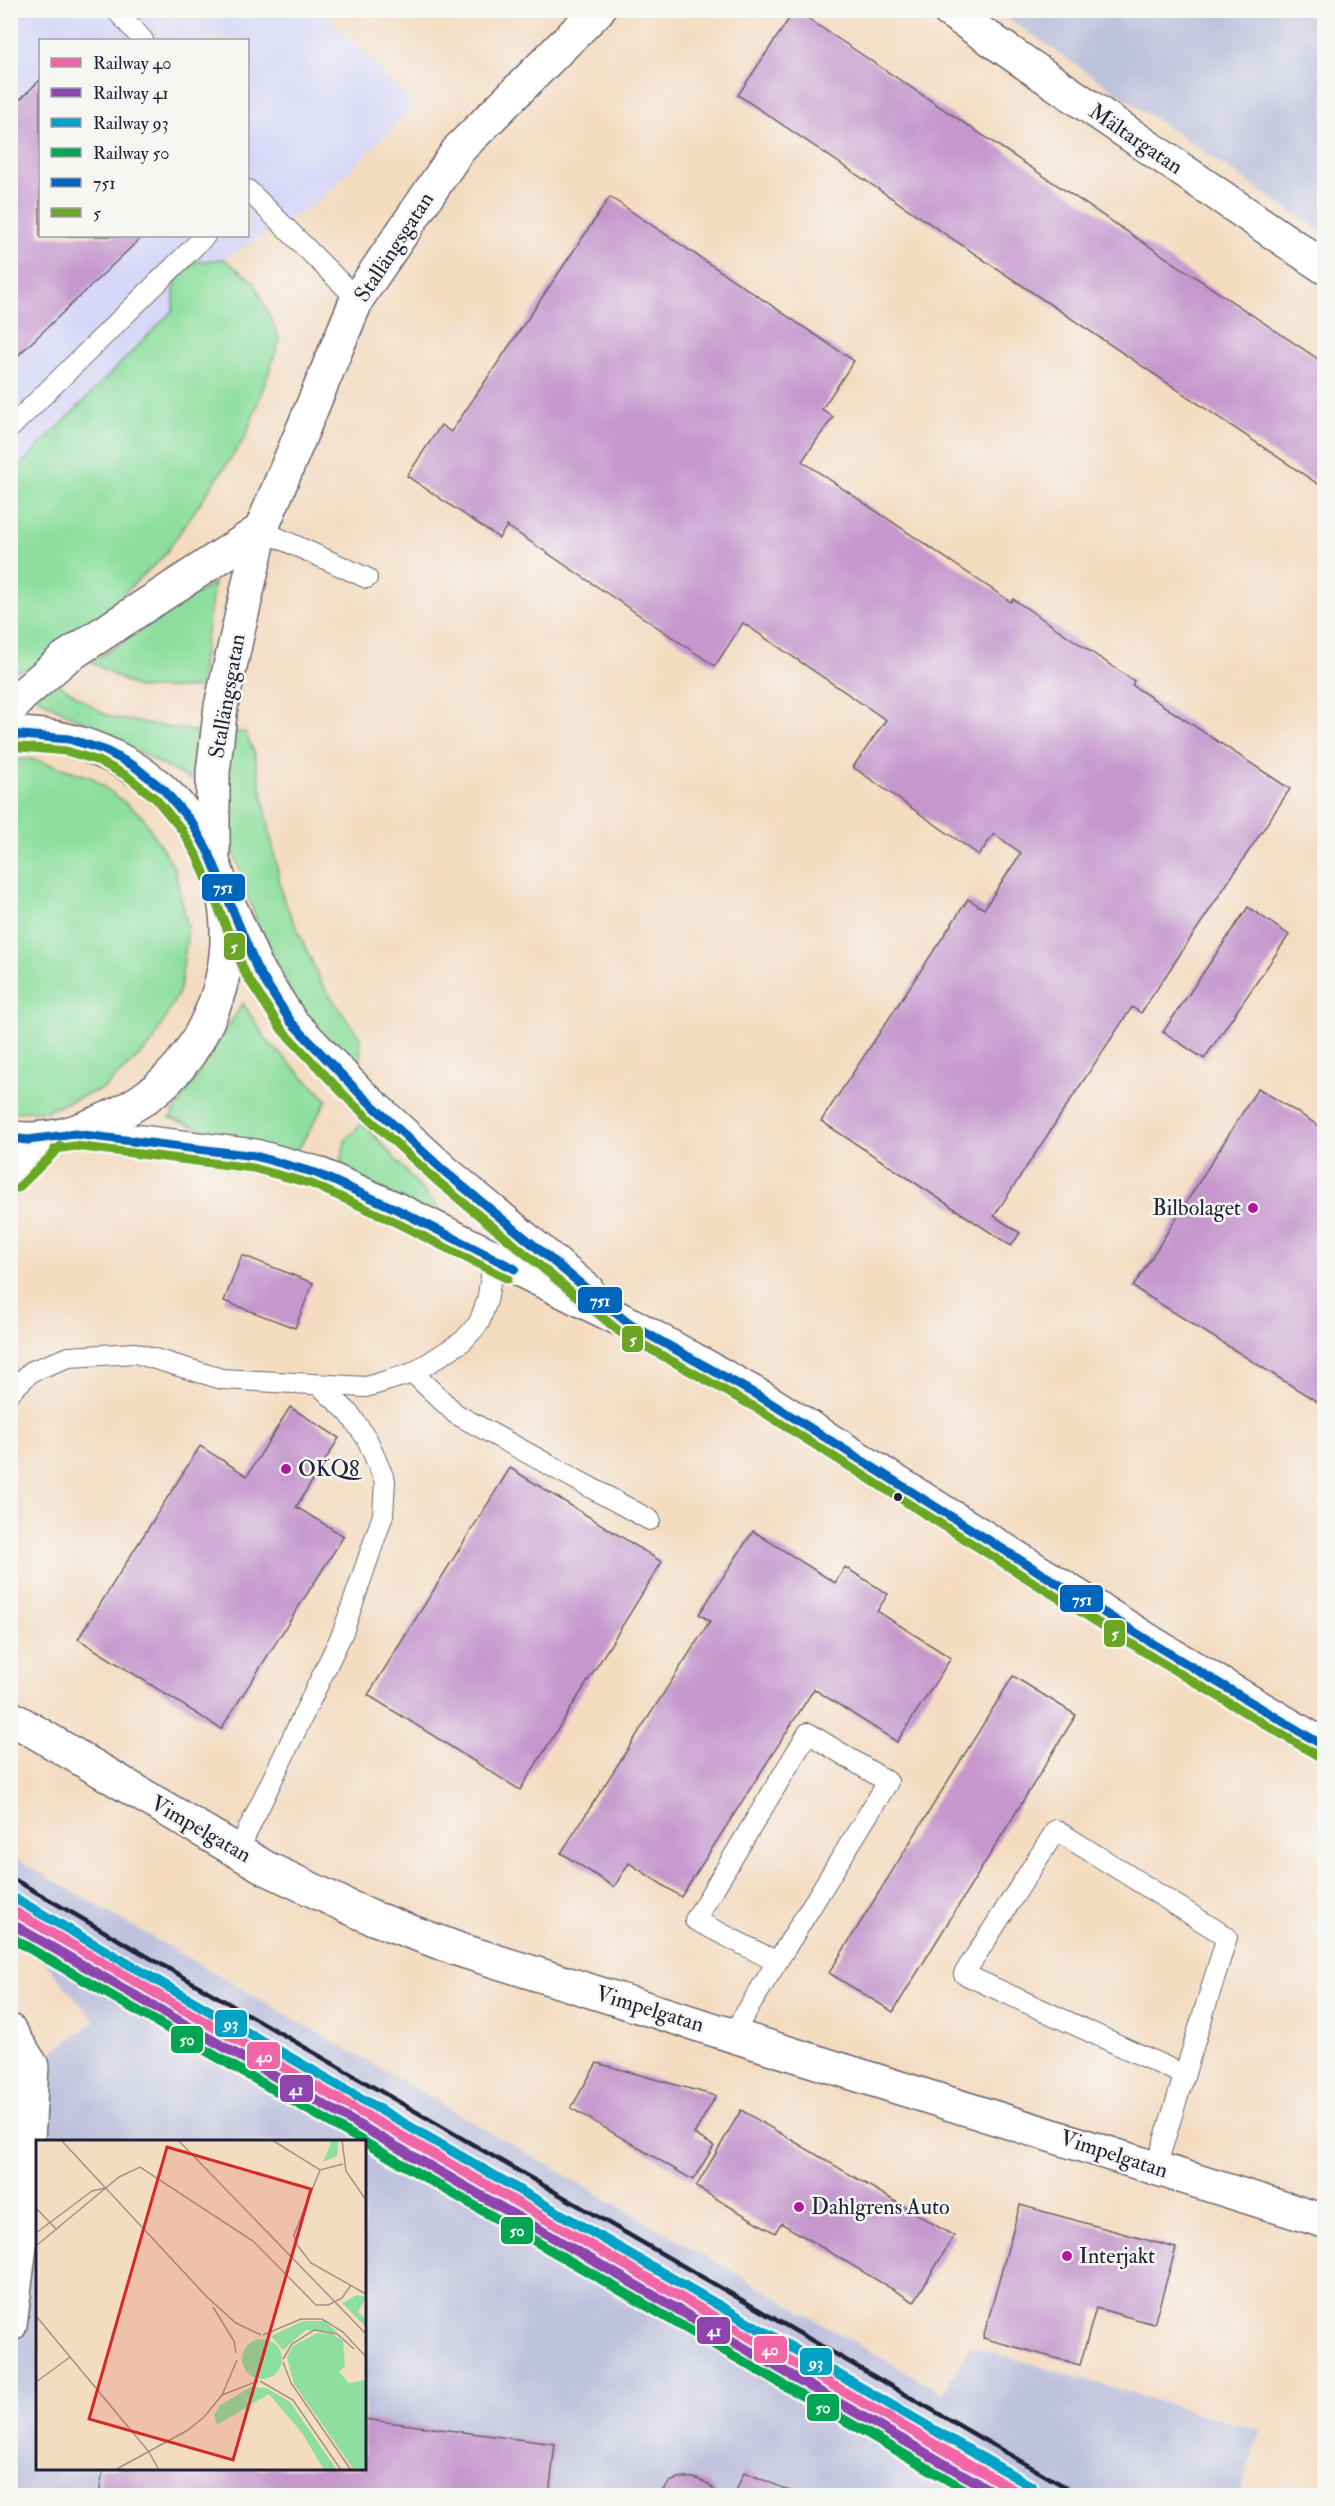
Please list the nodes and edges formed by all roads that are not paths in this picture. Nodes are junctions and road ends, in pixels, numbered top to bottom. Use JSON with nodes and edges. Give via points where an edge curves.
{"nodes":[{"id":1,"x":116,"y":10,"type":"edge"},
{"id":2,"x":598,"y":10,"type":"edge"},
{"id":3,"x":948,"y":10,"type":"edge"},
{"id":4,"x":142,"y":39,"type":"edge"},
{"id":5,"x":249,"y":193,"type":"edge"},
{"id":6,"x":204,"y":237,"type":"edge"},
{"id":7,"x":1324,"y":267,"type":"edge"},
{"id":8,"x":357,"y":299,"type":"junction"},
{"id":9,"x":10,"y":428,"type":"edge"},
{"id":10,"x":261,"y":530,"type":"junction"},
{"id":11,"x":367,"y":578,"type":"dead end"},
{"id":12,"x":10,"y":710,"type":"edge"},
{"id":13,"x":10,"y":734,"type":"edge"},
{"id":14,"x":217,"y":876,"type":"junction"},
{"id":15,"x":64,"y":1135,"type":"junction"},
{"id":16,"x":10,"y":1138,"type":"edge"},
{"id":17,"x":10,"y":1179,"type":"edge"},
{"id":18,"x":494,"y":1259,"type":"junction"},
{"id":19,"x":628,"y":1323,"type":"junction"},
{"id":20,"x":413,"y":1373,"type":"junction"},
{"id":21,"x":320,"y":1386,"type":"junction"},
{"id":22,"x":10,"y":1392,"type":"edge"},
{"id":23,"x":651,"y":1520,"type":"dead end"},
{"id":24,"x":10,"y":1717,"type":"edge"},
{"id":25,"x":1324,"y":1746,"type":"edge"},
{"id":26,"x":238,"y":1851,"type":"junction"},
{"id":27,"x":777,"y":1962,"type":"junction"},
{"id":28,"x":10,"y":2031,"type":"edge"},
{"id":29,"x":732,"y":2035,"type":"junction"},
{"id":30,"x":1184,"y":2075,"type":"junction"},
{"id":31,"x":1156,"y":2167,"type":"junction"},
{"id":32,"x":1324,"y":2221,"type":"edge"},
{"id":33,"x":14,"y":2266,"type":"edge"},
{"id":34,"x":10,"y":2325,"type":"edge"}],
"edges":[{"from":1,"to":4,"type":"lane"},
{"from":2,"to":8,"type":"street","name":"Stallängsgatan","via":[[459,149]]},
{"from":3,"to":7,"type":"street","name":"Mältargatan"},
{"from":5,"to":8,"type":"lane"},
{"from":6,"to":9,"type":"lane"},
{"from":8,"to":10,"type":"street","name":"Stallängsgatan"},
{"from":10,"to":11,"type":"lane"},
{"from":10,"to":12,"type":"street","via":[[65,658]]},
{"from":10,"to":14,"type":"street","name":"Stallängsgatan","via":[[221,706],[213,772]]},
{"from":13,"to":14,"type":"street","via":[[69,739],[104,750],[134,766],[164,790],[192,823]]},
{"from":14,"to":15,"type":"street","via":[[227,931],[224,970],[215,1005],[198,1042],[173,1075],[138,1105]]},
{"from":14,"to":19,"type":"street","via":[[257,969],[291,1022],[360,1094],[435,1163]]},
{"from":15,"to":16,"type":"street"},
{"from":15,"to":17,"type":"street"},
{"from":15,"to":18,"type":"street","via":[[255,1156],[306,1170],[396,1209]]},
{"from":18,"to":19,"type":"street"},
{"from":18,"to":20,"type":"lane","via":[[487,1301],[478,1323],[463,1341]]},
{"from":19,"to":25,"type":"street","via":[[764,1399],[1160,1648]]},
{"from":20,"to":21,"type":"lane","via":[[366,1387]]},
{"from":20,"to":23,"type":"lane","via":[[456,1414]]},
{"from":21,"to":22,"type":"lane","via":[[222,1378],[135,1353],[69,1357],[32,1371]]},
{"from":21,"to":26,"type":"lane","via":[[349,1413],[367,1438],[385,1481],[383,1515],[343,1632]]},
{"from":24,"to":26,"type":"street","name":"Vimpelgatan"},
{"from":26,"to":29,"type":"street","name":"Vimpelgatan","via":[[368,1916],[460,1950]]},
{"from":27,"to":27,"type":"lane","via":[[888,1782],[808,1733],[695,1920]]},
{"from":27,"to":29,"type":"lane"},
{"from":28,"to":33,"type":"street","via":[[33,2066],[24,2215]]},
{"from":29,"to":31,"type":"street","name":"Vimpelgatan"},
{"from":30,"to":30,"type":"lane","via":[[1227,1937],[1056,1830],[964,1974]]},
{"from":30,"to":31,"type":"lane"},
{"from":31,"to":32,"type":"street","name":"Vimpelgatan"},
{"from":33,"to":34,"type":"street"}]}
